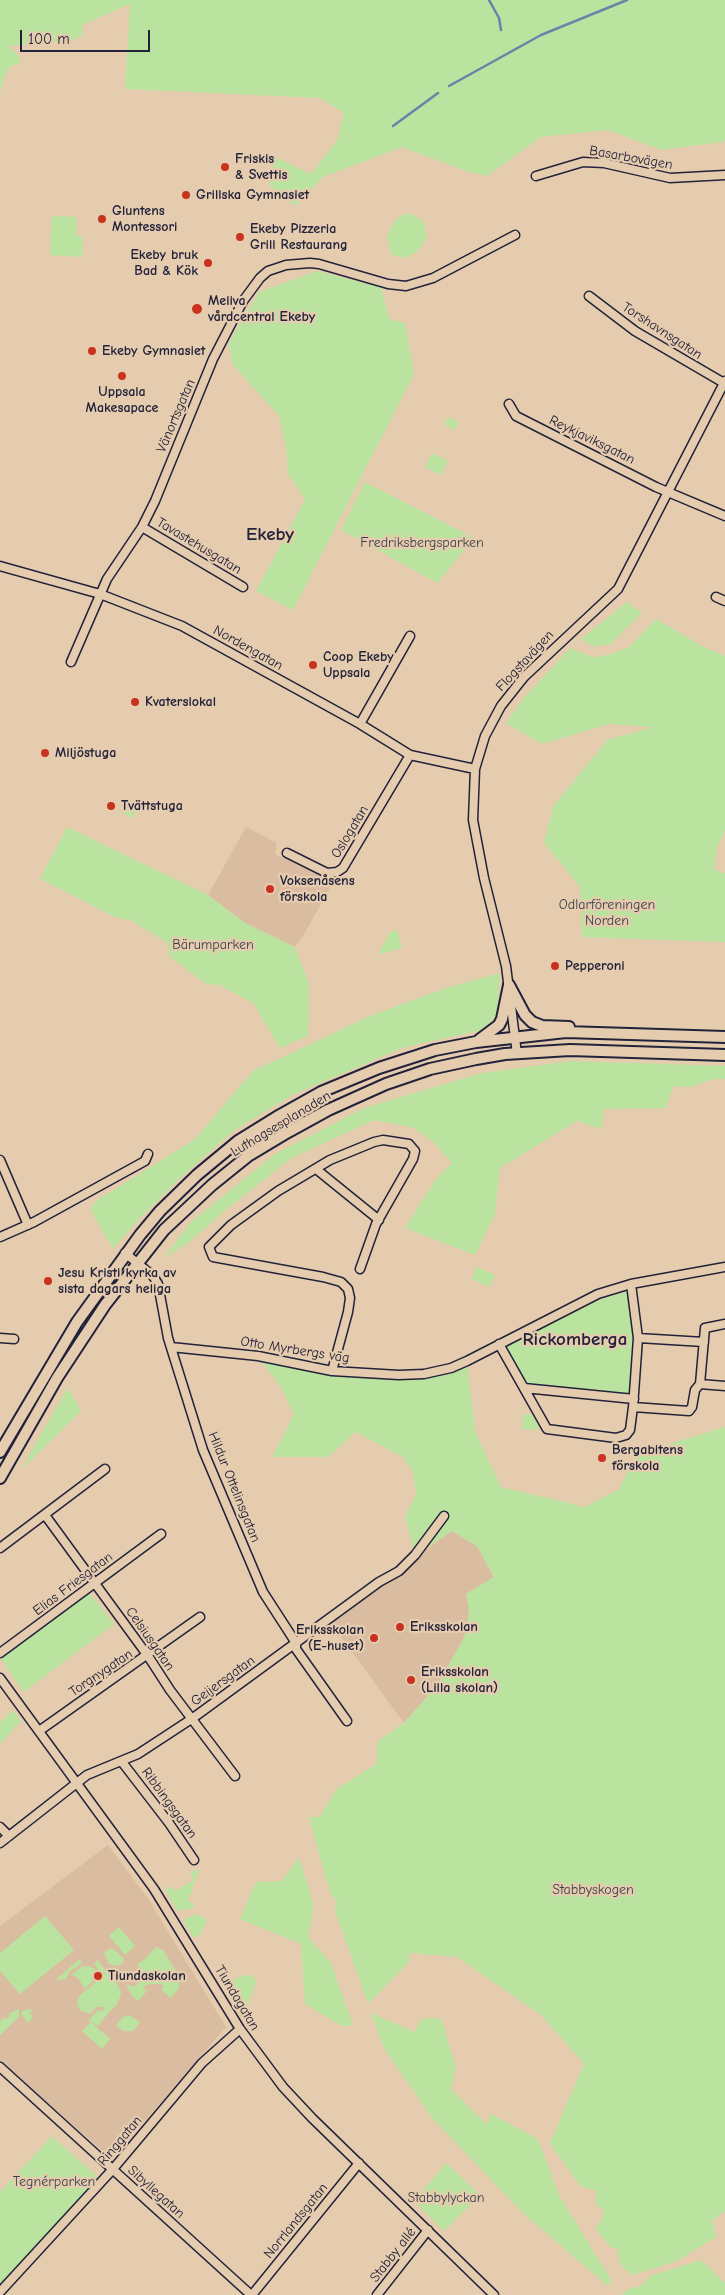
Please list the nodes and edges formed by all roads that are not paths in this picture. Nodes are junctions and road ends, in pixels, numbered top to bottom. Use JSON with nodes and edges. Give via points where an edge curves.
{"nodes":[{"id":1,"x":725,"y":175,"type":"edge"},
{"id":2,"x":536,"y":176,"type":"dead end"},
{"id":3,"x":515,"y":235,"type":"dead end"},
{"id":4,"x":589,"y":296,"type":"dead end"},
{"id":5,"x":724,"y":382,"type":"edge"},
{"id":6,"x":509,"y":404,"type":"dead end"},
{"id":7,"x":670,"y":492,"type":"junction"},
{"id":8,"x":725,"y":516,"type":"edge"},
{"id":9,"x":142,"y":527,"type":"junction"},
{"id":10,"x":0,"y":566,"type":"edge"},
{"id":11,"x":243,"y":587,"type":"dead end"},
{"id":12,"x":100,"y":594,"type":"junction"},
{"id":13,"x":716,"y":597,"type":"dead end"},
{"id":14,"x":725,"y":601,"type":"edge"},
{"id":15,"x":410,"y":636,"type":"dead end"},
{"id":16,"x":71,"y":662,"type":"dead end"},
{"id":17,"x":360,"y":724,"type":"junction"},
{"id":18,"x":410,"y":755,"type":"junction"},
{"id":19,"x":476,"y":769,"type":"junction"},
{"id":20,"x":286,"y":853,"type":"dead end"},
{"id":21,"x":509,"y":984,"type":"junction"},
{"id":22,"x":649,"y":1034,"type":"junction"},
{"id":23,"x":515,"y":1037,"type":"junction"},
{"id":24,"x":725,"y":1037,"type":"edge"},
{"id":25,"x":476,"y":1042,"type":"junction"},
{"id":26,"x":517,"y":1054,"type":"junction"},
{"id":27,"x":725,"y":1055,"type":"edge"},
{"id":28,"x":148,"y":1154,"type":"dead end"},
{"id":29,"x":0,"y":1160,"type":"edge"},
{"id":30,"x":316,"y":1169,"type":"junction"},
{"id":31,"x":379,"y":1220,"type":"junction"},
{"id":32,"x":28,"y":1225,"type":"junction"},
{"id":33,"x":0,"y":1237,"type":"edge"},
{"id":34,"x":126,"y":1253,"type":"junction"},
{"id":35,"x":138,"y":1263,"type":"junction"},
{"id":36,"x":725,"y":1267,"type":"edge"},
{"id":37,"x":360,"y":1269,"type":"dead end"},
{"id":38,"x":631,"y":1284,"type":"junction"},
{"id":39,"x":725,"y":1324,"type":"edge"},
{"id":40,"x":0,"y":1338,"type":"edge"},
{"id":41,"x":638,"y":1338,"type":"junction"},
{"id":42,"x":14,"y":1339,"type":"dead end"},
{"id":43,"x":704,"y":1342,"type":"junction"},
{"id":44,"x":499,"y":1344,"type":"junction"},
{"id":45,"x":171,"y":1347,"type":"junction"},
{"id":46,"x":332,"y":1371,"type":"junction"},
{"id":47,"x":700,"y":1384,"type":"junction"},
{"id":48,"x":725,"y":1386,"type":"edge"},
{"id":49,"x":524,"y":1388,"type":"junction"},
{"id":50,"x":633,"y":1403,"type":"junction"},
{"id":51,"x":0,"y":1452,"type":"edge"},
{"id":52,"x":105,"y":1469,"type":"dead end"},
{"id":53,"x":0,"y":1478,"type":"edge"},
{"id":54,"x":45,"y":1515,"type":"junction"},
{"id":55,"x":444,"y":1516,"type":"dead end"},
{"id":56,"x":161,"y":1534,"type":"dead end"},
{"id":57,"x":0,"y":1548,"type":"edge"},
{"id":58,"x":95,"y":1583,"type":"junction"},
{"id":59,"x":200,"y":1617,"type":"dead end"},
{"id":60,"x":296,"y":1643,"type":"junction"},
{"id":61,"x":0,"y":1654,"type":"edge"},
{"id":62,"x":148,"y":1656,"type":"junction"},
{"id":63,"x":0,"y":1678,"type":"edge"},
{"id":64,"x":193,"y":1718,"type":"junction"},
{"id":65,"x":347,"y":1721,"type":"dead end"},
{"id":66,"x":39,"y":1731,"type":"junction"},
{"id":67,"x":122,"y":1762,"type":"junction"},
{"id":68,"x":235,"y":1776,"type":"dead end"},
{"id":69,"x":76,"y":1784,"type":"junction"},
{"id":70,"x":0,"y":1827,"type":"edge"},
{"id":71,"x":9,"y":1836,"type":"junction"},
{"id":72,"x":0,"y":1843,"type":"edge"},
{"id":73,"x":194,"y":1860,"type":"dead end"},
{"id":74,"x":240,"y":2029,"type":"junction"},
{"id":75,"x":0,"y":2067,"type":"edge"},
{"id":76,"x":359,"y":2163,"type":"junction"},
{"id":77,"x":113,"y":2169,"type":"junction"},
{"id":78,"x":428,"y":2230,"type":"junction"},
{"id":79,"x":0,"y":2292,"type":"edge"},
{"id":80,"x":252,"y":2295,"type":"edge"},
{"id":81,"x":378,"y":2295,"type":"edge"},
{"id":82,"x":494,"y":2295,"type":"edge"}],
"edges":[{"from":1,"to":2,"type":"street","name":"Basarbovägen","via":[[670,178],[604,163],[583,162]]},
{"from":3,"to":9,"type":"street","name":"Vänortsgatan","via":[[433,278],[406,286],[300,262],[268,271],[243,300],[213,359]]},
{"from":4,"to":5,"type":"street","name":"Torshavnsgatan","via":[[635,331]]},
{"from":5,"to":7,"type":"street","name":"Flogstavägen"},
{"from":6,"to":7,"type":"street","name":"Reykjaviksgatan","via":[[516,416]]},
{"from":7,"to":8,"type":"street"},
{"from":7,"to":19,"type":"street","name":"Flogstavägen","via":[[618,589],[524,677],[501,706],[484,736]]},
{"from":9,"to":11,"type":"street","name":"Tavastehusgatan"},
{"from":9,"to":12,"type":"street","name":"Vänortsgatan"},
{"from":10,"to":12,"type":"street","name":"Nordengatan"},
{"from":12,"to":16,"type":"street","name":"Vänortsgatan"},
{"from":12,"to":17,"type":"street","name":"Nordengatan","via":[[182,626]]},
{"from":13,"to":14,"type":"street"},
{"from":15,"to":17,"type":"street"},
{"from":17,"to":18,"type":"street","name":"Nordengatan"},
{"from":18,"to":19,"type":"street","name":"Nordengatan"},
{"from":18,"to":20,"type":"street","name":"Oslogatan","via":[[338,872],[327,873]]},
{"from":19,"to":21,"type":"street","name":"Flogstavägen","via":[[473,820],[476,841]]},
{"from":21,"to":22,"type":"main road","via":[[525,1015],[542,1026],[622,1028]]},
{"from":21,"to":23,"type":"street","name":"Flogstavägen"},
{"from":21,"to":25,"type":"main road","via":[[499,1025]]},
{"from":22,"to":23,"type":"main road","name":"Luthagsesplanaden","via":[[566,1032]]},
{"from":22,"to":24,"type":"main road","name":"Luthagsesplanaden"},
{"from":23,"to":25,"type":"main road","name":"Luthagsesplanaden"},
{"from":23,"to":26,"type":"street","name":"Flogstavägen"},
{"from":25,"to":34,"type":"main road","name":"Luthagsesplanaden","via":[[435,1050],[379,1068],[321,1092],[238,1141],[160,1211]]},
{"from":26,"to":27,"type":"main road","name":"Luthagsesplanaden","via":[[570,1050]]},
{"from":26,"to":35,"type":"main road","name":"Luthagsesplanaden","via":[[430,1069],[328,1110],[248,1156],[164,1230]]},
{"from":28,"to":32,"type":"street","via":[[145,1161]]},
{"from":29,"to":32,"type":"street"},
{"from":30,"to":31,"type":"street"},
{"from":30,"to":31,"type":"street","via":[[344,1153],[374,1142],[383,1140],[413,1147],[413,1159]]},
{"from":30,"to":46,"type":"street","via":[[278,1191],[231,1225],[209,1247],[213,1257],[324,1277],[341,1282],[348,1289],[348,1312]]},
{"from":31,"to":37,"type":"street"},
{"from":32,"to":33,"type":"street"},
{"from":34,"to":35,"type":"street","name":"Hildur Ottelinsgatan"},
{"from":34,"to":51,"type":"main road","name":"Luthagsesplanaden","via":[[77,1322]]},
{"from":35,"to":45,"type":"street","name":"Hildur Ottelinsgatan","via":[[158,1284]]},
{"from":35,"to":53,"type":"main road","name":"Luthagsesplanaden","via":[[105,1305],[57,1378]]},
{"from":36,"to":38,"type":"street","name":"Otto Myrbergs väg"},
{"from":38,"to":41,"type":"street"},
{"from":38,"to":44,"type":"street","name":"Otto Myrbergs väg","via":[[598,1294]]},
{"from":39,"to":43,"type":"street","via":[[705,1328]]},
{"from":40,"to":42,"type":"street"},
{"from":41,"to":43,"type":"street"},
{"from":41,"to":50,"type":"street"},
{"from":43,"to":47,"type":"street"},
{"from":44,"to":46,"type":"street","name":"Otto Myrbergs väg","via":[[451,1368],[424,1374]]},
{"from":44,"to":49,"type":"street"},
{"from":45,"to":46,"type":"street","name":"Otto Myrbergs väg","via":[[258,1356]]},
{"from":45,"to":60,"type":"street","name":"Hildur Ottelinsgatan","via":[[203,1450],[263,1592]]},
{"from":47,"to":48,"type":"street"},
{"from":47,"to":50,"type":"street","via":[[689,1412]]},
{"from":49,"to":50,"type":"street"},
{"from":49,"to":50,"type":"street","via":[[547,1429],[616,1438],[626,1435],[630,1430]]},
{"from":52,"to":54,"type":"street"},
{"from":54,"to":57,"type":"street"},
{"from":54,"to":58,"type":"street","name":"Celsiusgatan"},
{"from":55,"to":60,"type":"street","name":"Geijersgatan","via":[[415,1555],[398,1571],[360,1594]]},
{"from":56,"to":58,"type":"street","name":"Elias Friesgatan"},
{"from":58,"to":61,"type":"street","name":"Elias Friesgatan"},
{"from":58,"to":62,"type":"street","name":"Celsiusgatan"},
{"from":59,"to":62,"type":"street","name":"Torgnygatan"},
{"from":60,"to":64,"type":"street","name":"Geijersgatan"},
{"from":60,"to":65,"type":"street","name":"Hildur Ottelinsgatan","via":[[296,1649]]},
{"from":62,"to":64,"type":"street","name":"Celsiusgatan"},
{"from":62,"to":66,"type":"street","name":"Torgnygatan"},
{"from":63,"to":66,"type":"street","name":"Tiundagatan"},
{"from":64,"to":67,"type":"street","name":"Geijersgatan"},
{"from":64,"to":68,"type":"street","name":"Celsiusgatan"},
{"from":66,"to":69,"type":"street","name":"Tiundagatan"},
{"from":67,"to":69,"type":"street","name":"Geijersgatan","via":[[87,1775]]},
{"from":67,"to":73,"type":"street","name":"Ribbingsgatan"},
{"from":69,"to":71,"type":"street","name":"Geijersgatan"},
{"from":69,"to":74,"type":"street","name":"Tiundagatan","via":[[155,1891]]},
{"from":70,"to":71,"type":"street"},
{"from":71,"to":72,"type":"street","name":"Geijersgatan"},
{"from":74,"to":76,"type":"street","name":"Tiundagatan","via":[[283,2086]]},
{"from":74,"to":77,"type":"street","name":"Ringgatan","via":[[202,2063]]},
{"from":75,"to":77,"type":"street","name":"Sibyllegatan"},
{"from":76,"to":78,"type":"street","name":"Tiundagatan"},
{"from":76,"to":80,"type":"street","name":"Norrlandsgatan"},
{"from":77,"to":79,"type":"street","name":"Ringgatan"},
{"from":77,"to":80,"type":"street","name":"Sibyllegatan"},
{"from":78,"to":81,"type":"street","name":"Stabby allé"},
{"from":78,"to":82,"type":"street","name":"Tiundagatan"}]}
